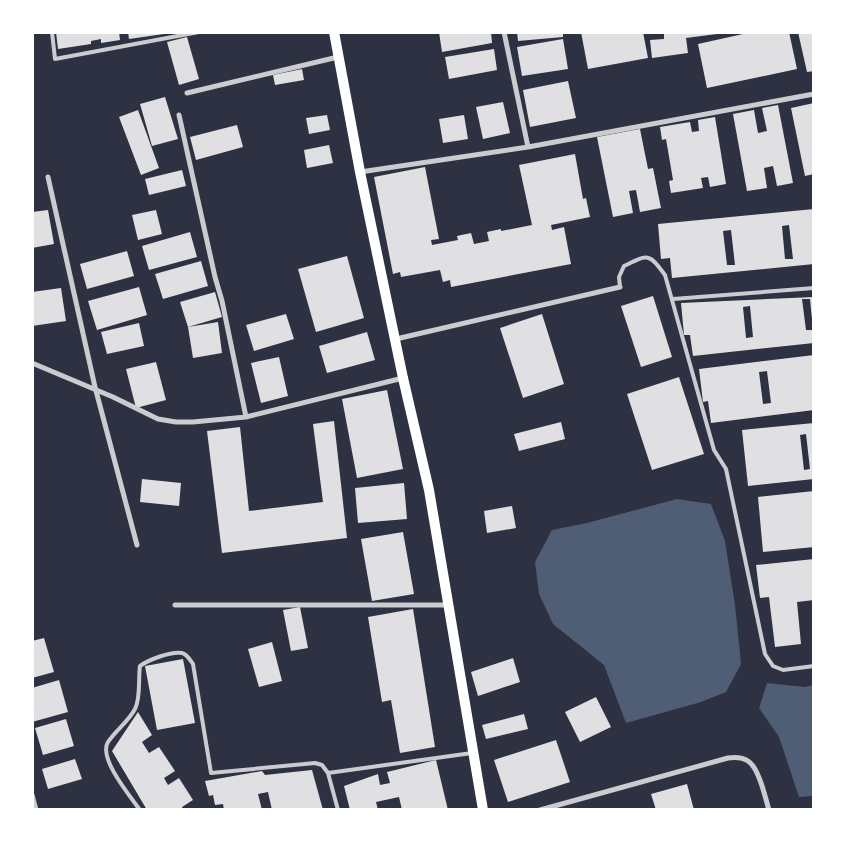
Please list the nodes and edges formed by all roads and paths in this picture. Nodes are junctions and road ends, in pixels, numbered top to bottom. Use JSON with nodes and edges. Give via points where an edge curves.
{"nodes":[{"id":1,"x":52,"y":32,"type":"edge"},
{"id":2,"x":199,"y":32,"type":"edge"},
{"id":3,"x":334,"y":32,"type":"edge"},
{"id":4,"x":504,"y":32,"type":"edge"},
{"id":5,"x":339,"y":57,"type":"junction"},
{"id":6,"x":187,"y":93,"type":"dead end"},
{"id":7,"x":814,"y":94,"type":"edge"},
{"id":8,"x":179,"y":115,"type":"dead end"},
{"id":9,"x":528,"y":147,"type":"junction"},
{"id":10,"x":360,"y":172,"type":"junction"},
{"id":11,"x":48,"y":177,"type":"dead end"},
{"id":12,"x":620,"y":287,"type":"joint"},
{"id":13,"x":814,"y":288,"type":"edge"},
{"id":14,"x":673,"y":299,"type":"junction"},
{"id":15,"x":396,"y":339,"type":"junction"},
{"id":16,"x":32,"y":363,"type":"edge"},
{"id":17,"x":403,"y":378,"type":"junction"},
{"id":18,"x":96,"y":389,"type":"junction"},
{"id":19,"x":246,"y":417,"type":"junction"},
{"id":20,"x":137,"y":545,"type":"dead end"},
{"id":21,"x":175,"y":605,"type":"dead end"},
{"id":22,"x":449,"y":605,"type":"junction"},
{"id":23,"x":814,"y":666,"type":"edge"},
{"id":24,"x":474,"y":753,"type":"junction"},
{"id":25,"x":328,"y":773,"type":"junction"},
{"id":26,"x":32,"y":795,"type":"edge"},
{"id":27,"x":36,"y":810,"type":"edge"},
{"id":28,"x":140,"y":810,"type":"edge"},
{"id":29,"x":338,"y":810,"type":"edge"},
{"id":30,"x":483,"y":810,"type":"edge"},
{"id":31,"x":540,"y":810,"type":"edge"},
{"id":32,"x":769,"y":810,"type":"edge"}],
"edges":[{"from":1,"to":2,"type":"lane","via":[[55,59]]},
{"from":3,"to":5,"type":"main road"},
{"from":4,"to":9,"type":"street"},
{"from":5,"to":6,"type":"street"},
{"from":5,"to":10,"type":"main road"},
{"from":7,"to":9,"type":"street"},
{"from":8,"to":19,"type":"street"},
{"from":9,"to":10,"type":"street"},
{"from":10,"to":15,"type":"main road"},
{"from":11,"to":18,"type":"street"},
{"from":12,"to":14,"type":"lane","via":[[619,277],[624,266],[648,257],[665,275]]},
{"from":12,"to":15,"type":"street"},
{"from":13,"to":14,"type":"lane"},
{"from":14,"to":23,"type":"lane","via":[[714,450],[726,470],[764,654],[773,666],[784,670]]},
{"from":15,"to":17,"type":"main road"},
{"from":16,"to":18,"type":"street"},
{"from":17,"to":19,"type":"street"},
{"from":17,"to":22,"type":"main road","via":[[429,490]]},
{"from":18,"to":19,"type":"street","via":[[158,419],[193,422]]},
{"from":18,"to":20,"type":"street"},
{"from":21,"to":22,"type":"street"},
{"from":22,"to":24,"type":"main road"},
{"from":24,"to":25,"type":"lane"},
{"from":24,"to":30,"type":"main road"},
{"from":25,"to":28,"type":"lane","via":[[322,765],[315,763],[211,773],[193,664],[182,653],[163,655],[140,666],[136,707],[107,743],[105,752]]},
{"from":25,"to":29,"type":"lane"},
{"from":26,"to":27,"type":"street"},
{"from":31,"to":32,"type":"street","via":[[738,757],[749,761],[756,770]]}]}
